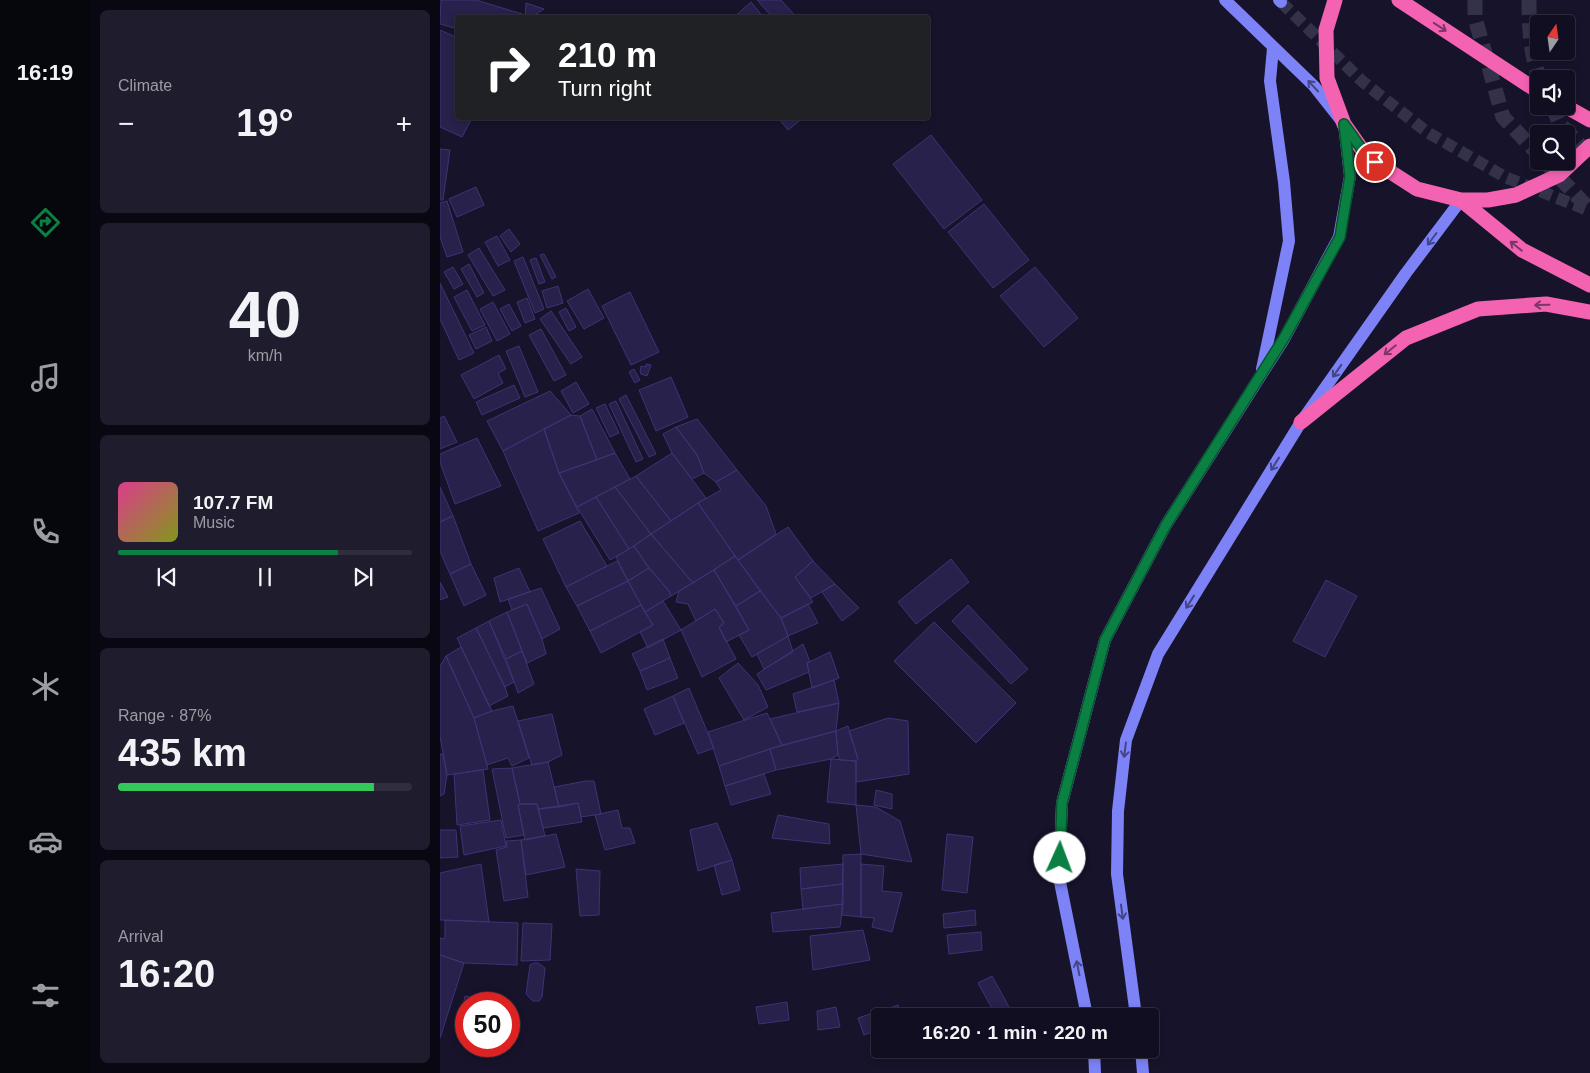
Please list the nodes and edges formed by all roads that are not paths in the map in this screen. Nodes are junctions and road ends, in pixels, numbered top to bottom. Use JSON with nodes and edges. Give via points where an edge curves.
{"nodes":[{"id":1,"x":1224,"y":0,"type":"edge"},
{"id":2,"x":1335,"y":0,"type":"edge"},
{"id":3,"x":1399,"y":0,"type":"edge"},
{"id":4,"x":1273,"y":48,"type":"junction"},
{"id":5,"x":1530,"y":86,"type":"edge"},
{"id":6,"x":1575,"y":112,"type":"edge"},
{"id":7,"x":1590,"y":120,"type":"edge"},
{"id":8,"x":1344,"y":124,"type":"junction"},
{"id":9,"x":1590,"y":146,"type":"edge"},
{"id":10,"x":1461,"y":200,"type":"junction"},
{"id":11,"x":1590,"y":285,"type":"edge"},
{"id":12,"x":1590,"y":312,"type":"edge"},
{"id":13,"x":1260,"y":376,"type":"junction"},
{"id":14,"x":1301,"y":422,"type":"junction"},
{"id":15,"x":1085,"y":1008,"type":"edge"},
{"id":16,"x":1135,"y":1008,"type":"edge"},
{"id":17,"x":1094,"y":1058,"type":"edge"},
{"id":18,"x":1142,"y":1058,"type":"edge"},
{"id":19,"x":1095,"y":1073,"type":"edge"},
{"id":20,"x":1143,"y":1073,"type":"edge"}],
"edges":[{"from":1,"to":4,"type":"main road"},
{"from":2,"to":8,"type":"highway","via":[[1326,30],[1327,78]]},
{"from":3,"to":5,"type":"highway","one_way":true,"bridge":true},
{"from":8,"to":4,"type":"main road","one_way":true,"via":[[1314,86]]},
{"from":4,"to":13,"type":"main road","via":[[1270,81],[1289,241]]},
{"from":6,"to":7,"type":"highway"},
{"from":8,"to":10,"type":"highway","via":[[1375,162],[1416,188]]},
{"from":8,"to":13,"type":"main road","via":[[1350,176],[1340,237]]},
{"from":9,"to":10,"type":"highway","via":[[1560,175],[1516,194],[1488,200]]},
{"from":11,"to":10,"type":"highway","one_way":true,"via":[[1522,250]]},
{"from":10,"to":14,"type":"main road","one_way":true},
{"from":12,"to":14,"type":"highway","one_way":true,"via":[[1546,304],[1478,310],[1406,338]]},
{"from":15,"to":13,"type":"main road","one_way":true,"via":[[1059,877],[1062,803],[1105,640],[1166,525]]},
{"from":14,"to":16,"type":"main road","one_way":true,"via":[[1158,654],[1126,740],[1118,811],[1117,874]]},
{"from":17,"to":19,"type":"main road"},
{"from":18,"to":20,"type":"main road"}]}
